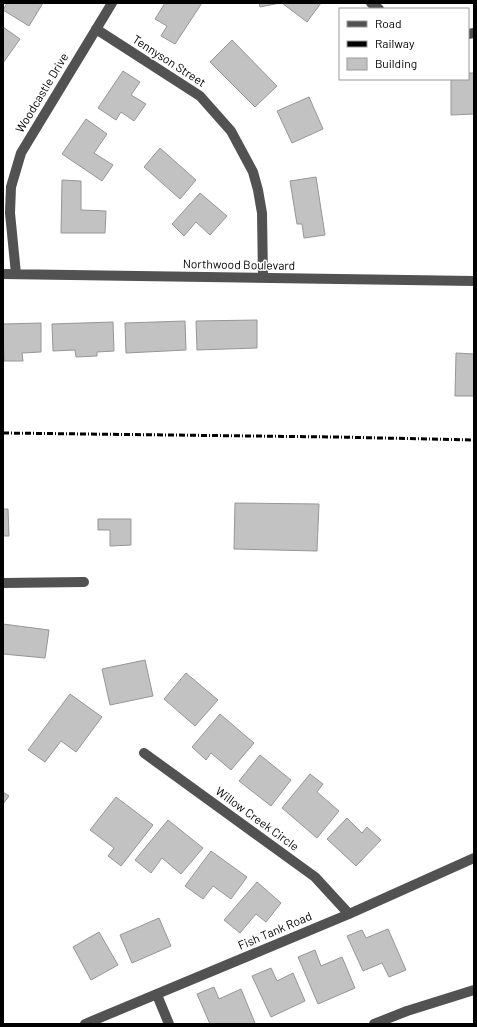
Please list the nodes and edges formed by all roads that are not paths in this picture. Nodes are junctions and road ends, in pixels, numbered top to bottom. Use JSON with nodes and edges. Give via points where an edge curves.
{"nodes":[{"id":1,"x":112,"y":3,"type":"edge"},
{"id":2,"x":96,"y":29,"type":"junction"},
{"id":3,"x":3,"y":274,"type":"edge"},
{"id":4,"x":16,"y":274,"type":"junction"},
{"id":5,"x":263,"y":278,"type":"junction"},
{"id":6,"x":474,"y":281,"type":"edge"},
{"id":7,"x":84,"y":582,"type":"dead end"},
{"id":8,"x":3,"y":583,"type":"edge"},
{"id":9,"x":144,"y":753,"type":"dead end"},
{"id":10,"x":474,"y":858,"type":"edge"},
{"id":11,"x":349,"y":914,"type":"junction"},
{"id":12,"x":474,"y":990,"type":"edge"},
{"id":13,"x":157,"y":995,"type":"junction"},
{"id":14,"x":85,"y":1024,"type":"edge"},
{"id":15,"x":169,"y":1024,"type":"edge"},
{"id":16,"x":374,"y":1024,"type":"edge"}],
"edges":[{"from":1,"to":2,"type":"street","name":"Woodcastle Drive"},
{"from":2,"to":4,"type":"street","name":"Woodcastle Drive","via":[[21,153],[10,187]]},
{"from":2,"to":5,"type":"street","name":"Tennyson Street","via":[[200,96],[231,131],[253,172],[258,190],[262,214]]},
{"from":3,"to":4,"type":"street","name":"Northwood Boulevard"},
{"from":4,"to":5,"type":"street","name":"Northwood Boulevard"},
{"from":5,"to":6,"type":"street","name":"Northwood Boulevard"},
{"from":7,"to":8,"type":"street"},
{"from":9,"to":11,"type":"street","name":"Willow Creek Circle","via":[[315,877]]},
{"from":10,"to":11,"type":"street","name":"Fish Tank Road"},
{"from":11,"to":13,"type":"street","name":"Fish Tank Road"},
{"from":12,"to":16,"type":"street"},
{"from":13,"to":14,"type":"street","name":"Fish Tank Road"},
{"from":13,"to":15,"type":"street"}]}
